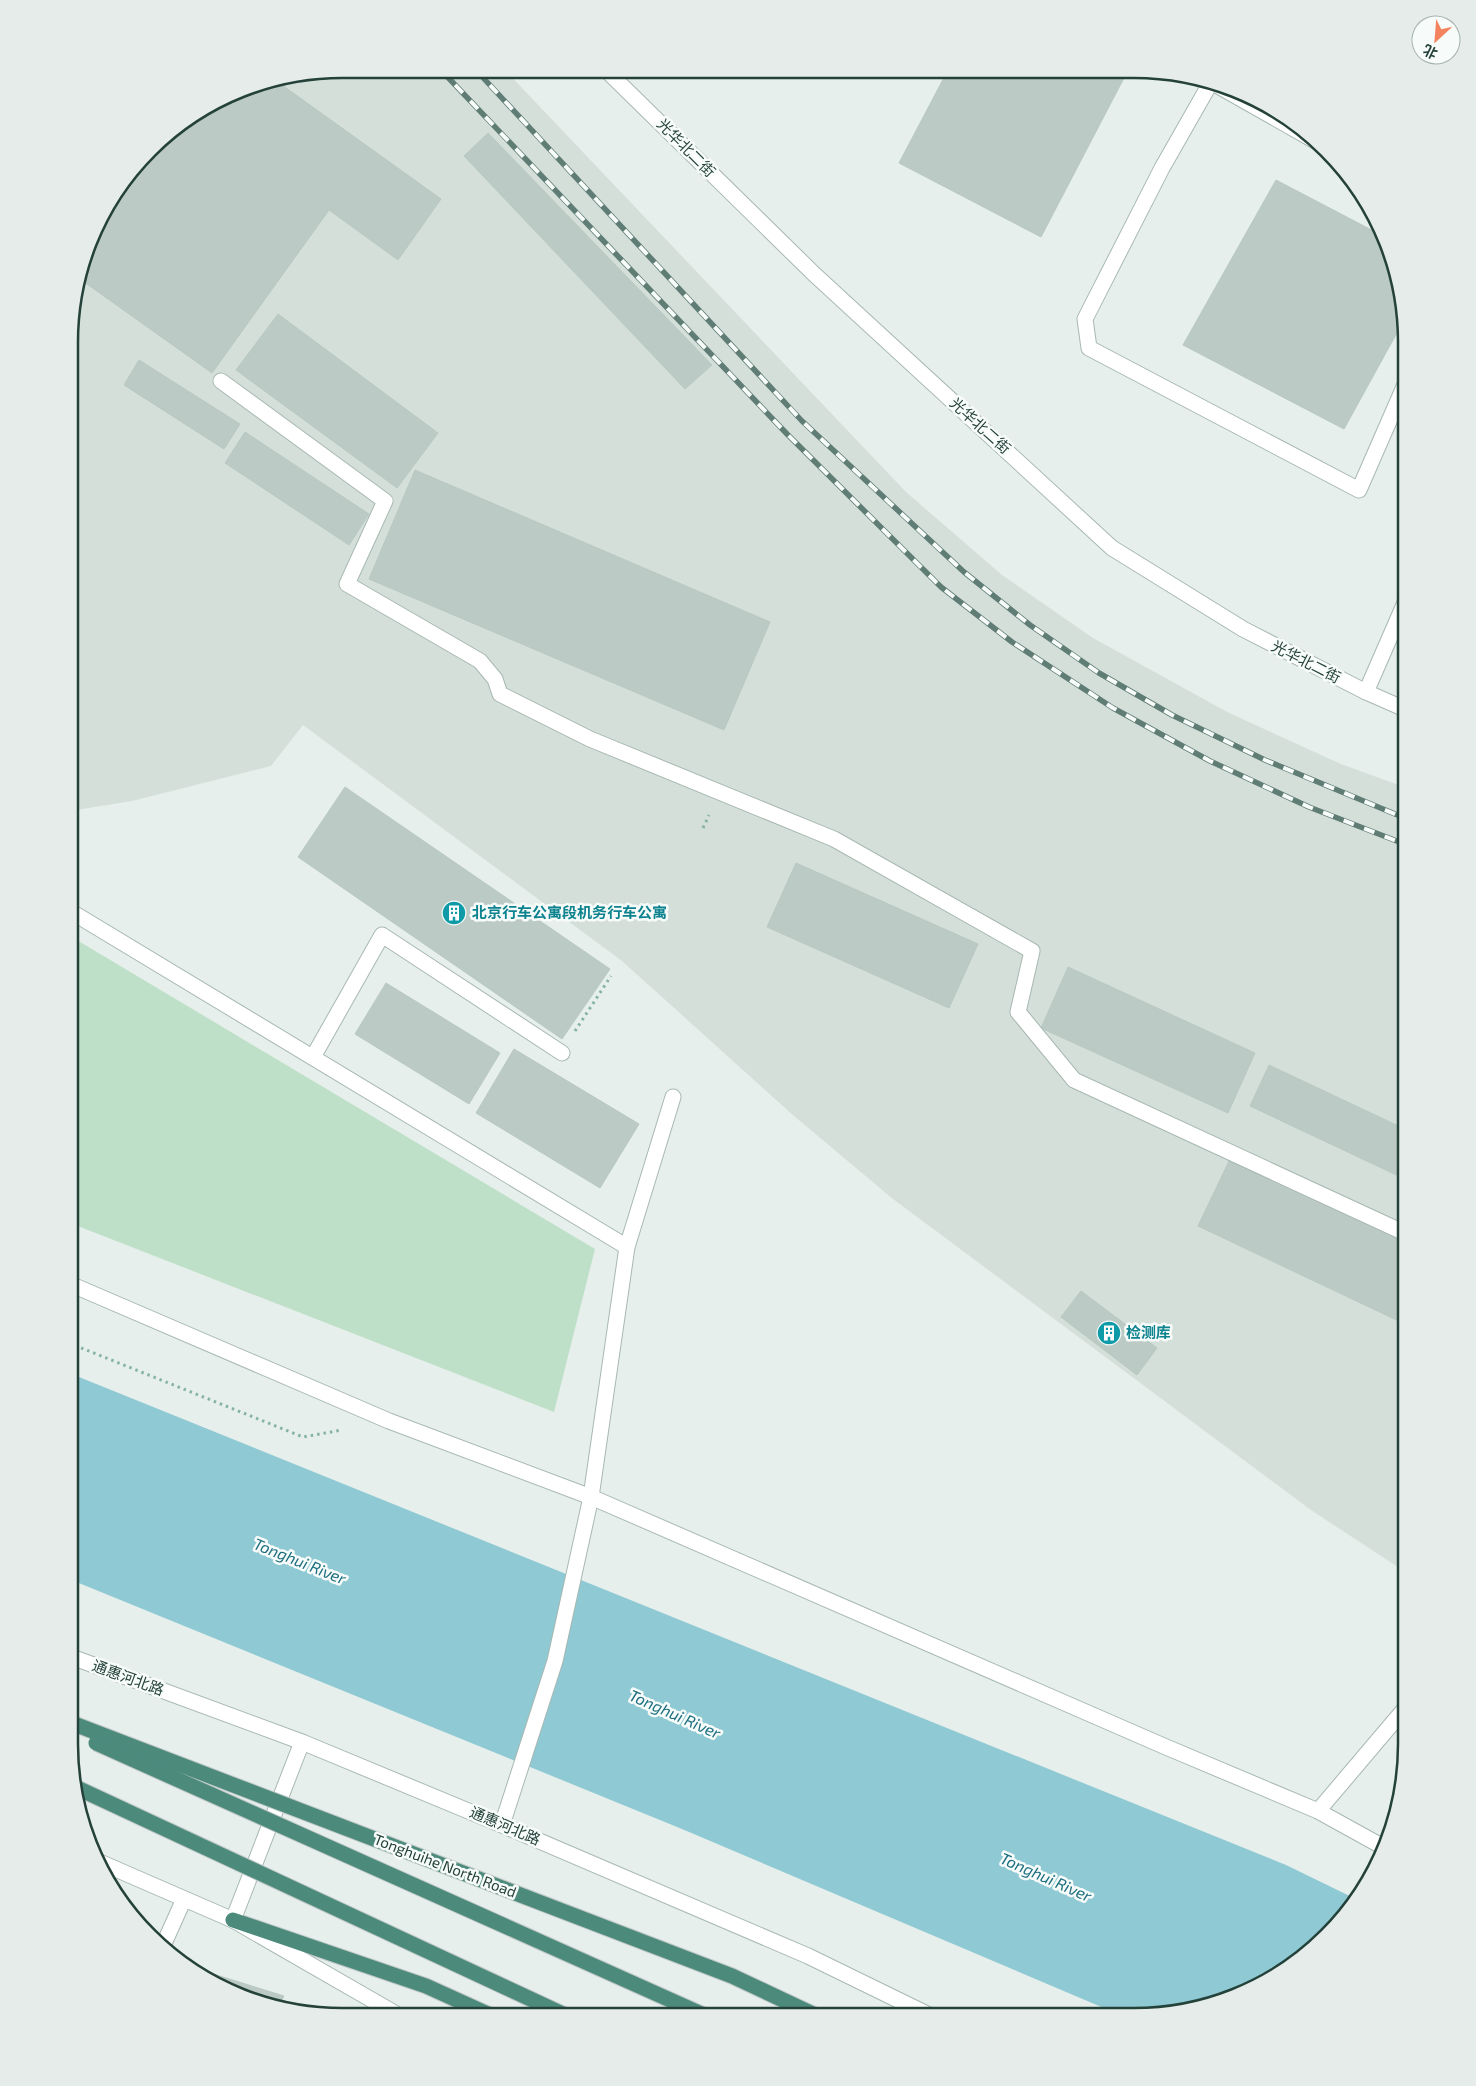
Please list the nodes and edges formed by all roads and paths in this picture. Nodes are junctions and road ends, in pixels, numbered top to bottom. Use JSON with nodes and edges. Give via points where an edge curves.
{"nodes":[{"id":1,"x":614,"y":78,"type":"edge"},
{"id":2,"x":1208,"y":89,"type":"edge"},
{"id":3,"x":221,"y":381,"type":"dead end"},
{"id":4,"x":1398,"y":401,"type":"edge"},
{"id":5,"x":1398,"y":619,"type":"edge"},
{"id":6,"x":1366,"y":692,"type":"junction"},
{"id":7,"x":1398,"y":706,"type":"edge"},
{"id":8,"x":78,"y":916,"type":"edge"},
{"id":9,"x":611,"y":976,"type":"dead end"},
{"id":10,"x":562,"y":1052,"type":"joint"},
{"id":11,"x":313,"y":1057,"type":"junction"},
{"id":12,"x":673,"y":1097,"type":"dead end"},
{"id":13,"x":1398,"y":1230,"type":"edge"},
{"id":14,"x":627,"y":1247,"type":"junction"},
{"id":15,"x":78,"y":1287,"type":"edge"},
{"id":16,"x":78,"y":1347,"type":"edge"},
{"id":17,"x":389,"y":1421,"type":"junction"},
{"id":18,"x":591,"y":1497,"type":"junction"},
{"id":19,"x":78,"y":1659,"type":"edge"},
{"id":20,"x":1398,"y":1717,"type":"edge"},
{"id":21,"x":78,"y":1725,"type":"edge"},
{"id":22,"x":78,"y":1735,"type":"edge"},
{"id":23,"x":302,"y":1742,"type":"junction"},
{"id":24,"x":82,"y":1790,"type":"edge"},
{"id":25,"x":1318,"y":1811,"type":"junction"},
{"id":26,"x":502,"y":1825,"type":"junction"},
{"id":27,"x":1378,"y":1844,"type":"edge"},
{"id":28,"x":107,"y":1865,"type":"edge"},
{"id":29,"x":184,"y":1899,"type":"junction"},
{"id":30,"x":233,"y":1920,"type":"junction"},
{"id":31,"x":165,"y":1941,"type":"edge"},
{"id":32,"x":388,"y":2009,"type":"edge"},
{"id":33,"x":475,"y":2009,"type":"edge"},
{"id":34,"x":552,"y":2009,"type":"edge"},
{"id":35,"x":690,"y":2009,"type":"edge"},
{"id":36,"x":802,"y":2009,"type":"edge"},
{"id":37,"x":917,"y":2009,"type":"edge"}],
"edges":[{"from":1,"to":6,"type":"street","name":"光华北二街","via":[[814,274],[1112,548],[1243,629]]},
{"from":2,"to":4,"type":"street","via":[[1162,168],[1085,319],[1090,348],[1359,490]]},
{"from":3,"to":13,"type":"street","via":[[385,501],[347,584],[480,660],[495,680],[500,694],[590,739],[834,839],[1032,951],[1018,1012],[1074,1080]]},
{"from":5,"to":6,"type":"street"},
{"from":6,"to":7,"type":"street","name":"光华北二街"},
{"from":8,"to":11,"type":"street"},
{"from":9,"to":10,"type":"path"},
{"from":10,"to":11,"type":"street","via":[[382,935]]},
{"from":11,"to":14,"type":"street"},
{"from":12,"to":14,"type":"street"},
{"from":14,"to":18,"type":"street"},
{"from":15,"to":17,"type":"street"},
{"from":16,"to":17,"type":"path","via":[[303,1438]]},
{"from":17,"to":18,"type":"street"},
{"from":18,"to":25,"type":"street"},
{"from":18,"to":26,"type":"street","via":[[555,1661]]},
{"from":19,"to":23,"type":"street","name":"通惠河北路"},
{"from":20,"to":25,"type":"street"},
{"from":21,"to":36,"type":"highway","name":"Tonghuihe North Road","bridge":true,"via":[[732,1976]]},
{"from":22,"to":35,"type":"highway","bridge":true},
{"from":23,"to":26,"type":"street","name":"通惠河北路"},
{"from":23,"to":30,"type":"street"},
{"from":24,"to":34,"type":"highway","bridge":true},
{"from":25,"to":27,"type":"street"},
{"from":26,"to":37,"type":"street","name":"通惠河北路","via":[[808,1956]]},
{"from":28,"to":29,"type":"street"},
{"from":29,"to":30,"type":"street"},
{"from":29,"to":31,"type":"street"},
{"from":30,"to":32,"type":"street"},
{"from":30,"to":33,"type":"highway","via":[[426,1986]]}]}
